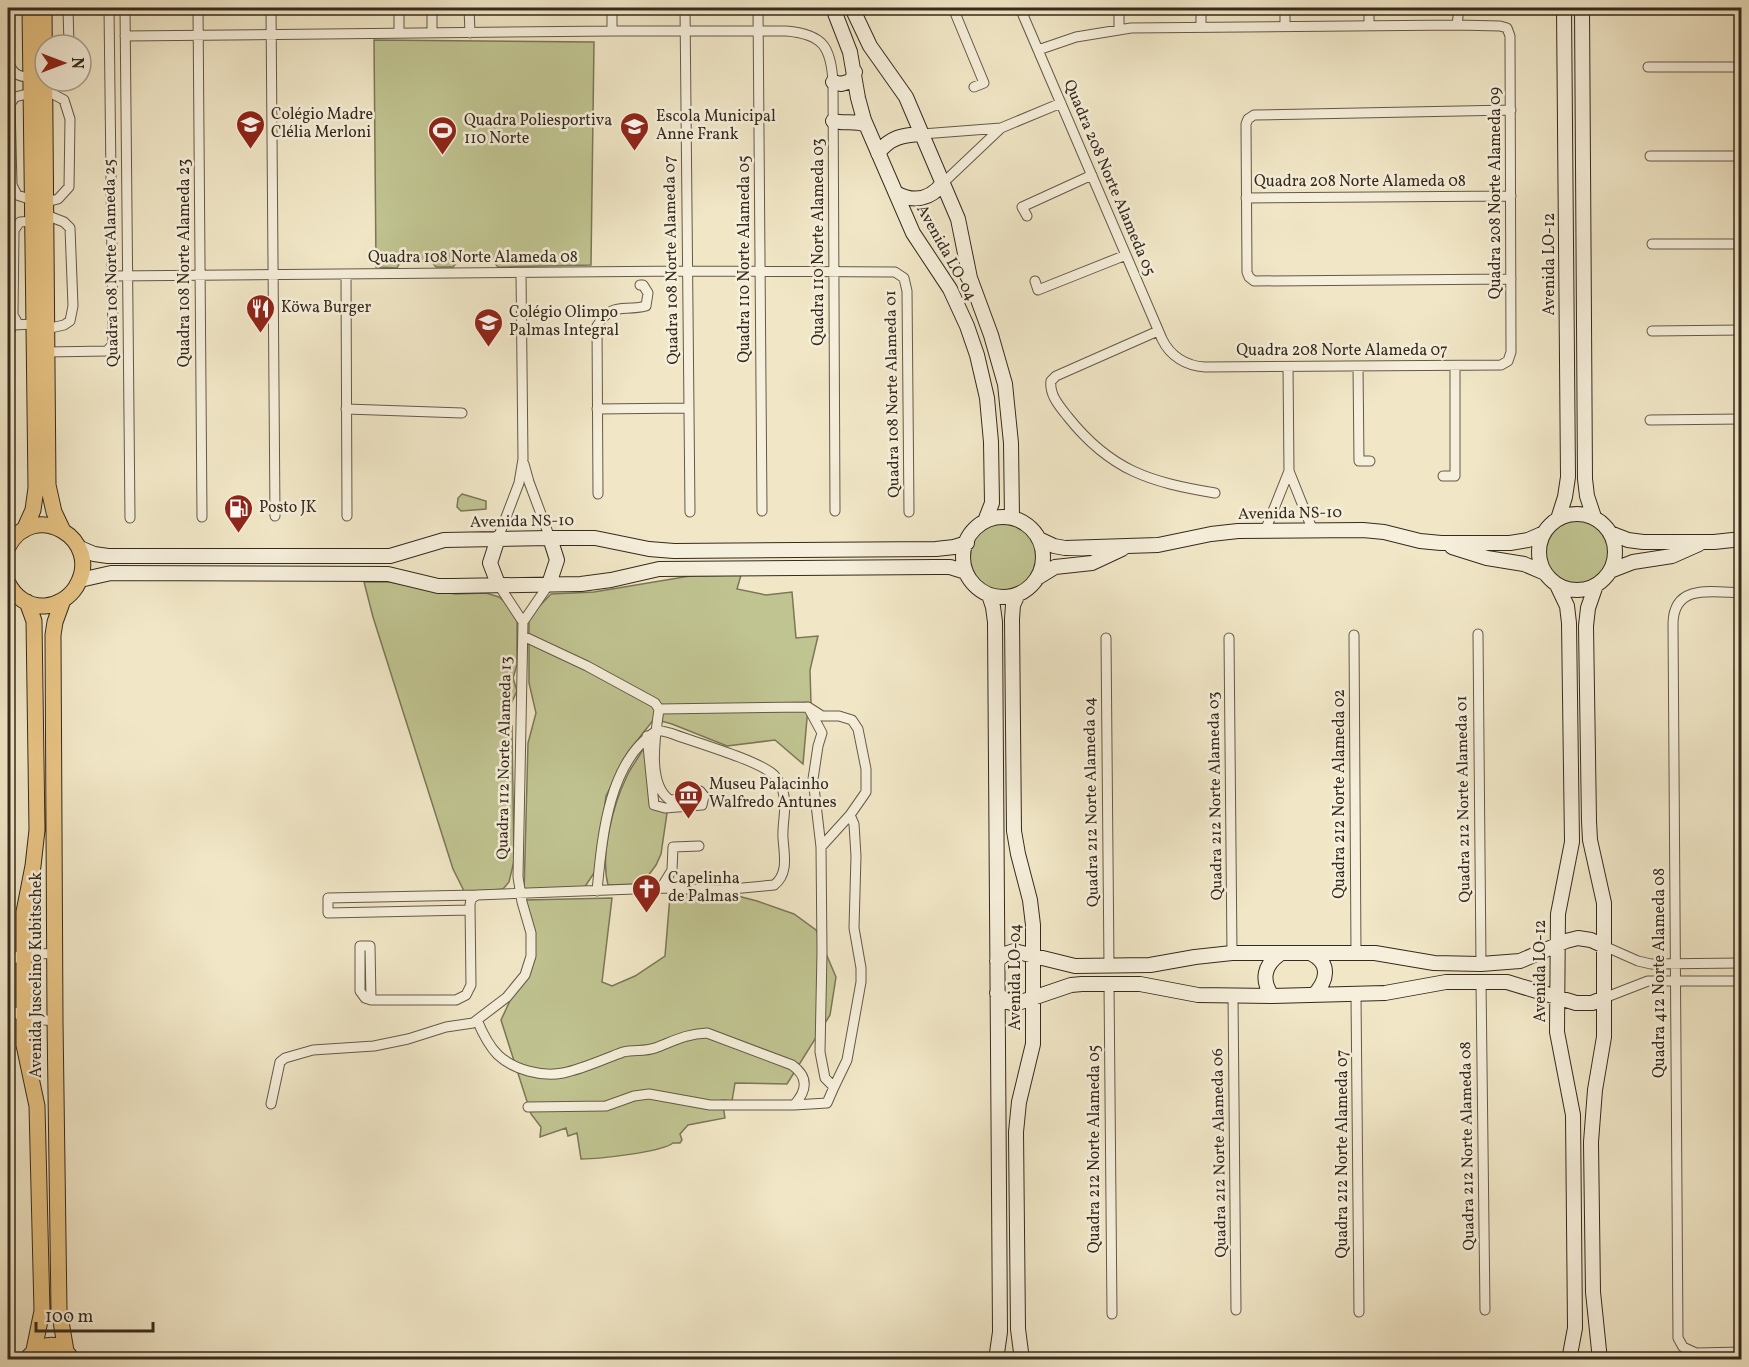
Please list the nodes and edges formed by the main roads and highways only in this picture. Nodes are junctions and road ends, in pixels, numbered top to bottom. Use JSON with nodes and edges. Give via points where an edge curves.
{"nodes":[{"id":1,"x":30,"y":8,"type":"edge"},
{"id":2,"x":44,"y":8,"type":"edge"},
{"id":3,"x":33,"y":33,"type":"edge"},
{"id":4,"x":42,"y":33,"type":"edge"},
{"id":5,"x":39,"y":93,"type":"edge"},
{"id":6,"x":40,"y":327,"type":"junction"},
{"id":7,"x":24,"y":530,"type":"junction"},
{"id":8,"x":63,"y":531,"type":"junction"},
{"id":9,"x":8,"y":547,"type":"edge"},
{"id":10,"x":8,"y":583,"type":"edge"},
{"id":11,"x":63,"y":600,"type":"junction"},
{"id":12,"x":27,"y":602,"type":"junction"},
{"id":13,"x":30,"y":1355,"type":"edge"},
{"id":14,"x":71,"y":1356,"type":"edge"}],
"edges":[{"from":1,"to":3,"type":"main road"},
{"from":2,"to":4,"type":"main road"},
{"from":5,"to":6,"type":"main road"},
{"from":6,"to":7,"type":"main road","via":[[36,488],[33,510]]},
{"from":6,"to":8,"type":"main road","via":[[47,352],[48,485]]},
{"from":7,"to":8,"type":"main road","via":[[44,525]]},
{"from":7,"to":9,"type":"main road"},
{"from":8,"to":11,"type":"main road","via":[[80,548],[83,560],[80,580]]},
{"from":10,"to":12,"type":"main road"},
{"from":11,"to":12,"type":"main road","via":[[45,606]]},
{"from":11,"to":14,"type":"main road","name":"Avenida Juscelino Kubitschek","via":[[53,635],[55,1021],[59,1310]]},
{"from":12,"to":13,"type":"main road","name":"Avenida Juscelino Kubitschek","via":[[34,621],[37,830],[24,912],[24,1046],[37,1106],[42,1311]]},
{"from":13,"to":14,"type":"main road","via":[[50,1345]]}]}
